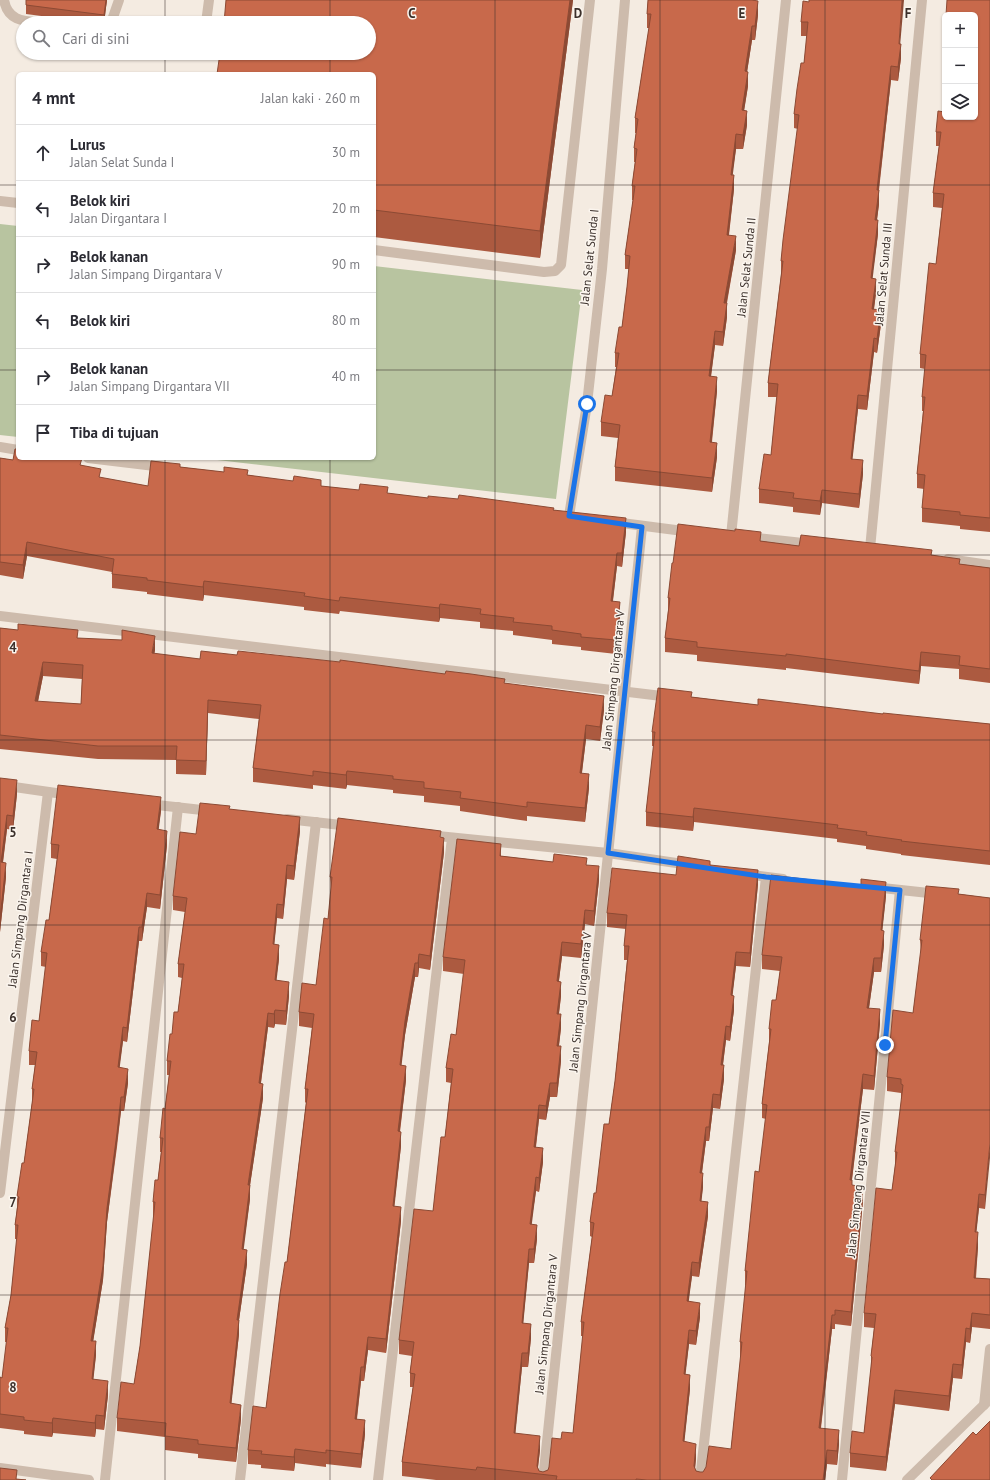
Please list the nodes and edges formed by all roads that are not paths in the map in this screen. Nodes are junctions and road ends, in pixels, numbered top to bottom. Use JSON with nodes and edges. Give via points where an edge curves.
{"nodes":[{"id":1,"x":4,"y":0,"type":"edge"},
{"id":2,"x":119,"y":0,"type":"edge"},
{"id":3,"x":209,"y":0,"type":"edge"},
{"id":4,"x":590,"y":0,"type":"edge"},
{"id":5,"x":625,"y":0,"type":"edge"},
{"id":6,"x":786,"y":0,"type":"edge"},
{"id":7,"x":922,"y":0,"type":"edge"},
{"id":8,"x":113,"y":16,"type":"edge"},
{"id":9,"x":207,"y":16,"type":"edge"},
{"id":10,"x":16,"y":18,"type":"edge"},
{"id":11,"x":0,"y":201,"type":"edge"},
{"id":12,"x":16,"y":203,"type":"edge"},
{"id":13,"x":376,"y":250,"type":"edge"},
{"id":14,"x":0,"y":448,"type":"edge"},
{"id":15,"x":16,"y":450,"type":"edge"},
{"id":16,"x":105,"y":460,"type":"edge"},
{"id":17,"x":174,"y":468,"type":"edge"},
{"id":18,"x":569,"y":516,"type":"edge"},
{"id":19,"x":606,"y":521,"type":"edge"},
{"id":20,"x":642,"y":527,"type":"junction"},
{"id":21,"x":702,"y":533,"type":"edge"},
{"id":22,"x":824,"y":545,"type":"edge"},
{"id":23,"x":870,"y":550,"type":"edge"},
{"id":24,"x":938,"y":558,"type":"edge"},
{"id":25,"x":990,"y":565,"type":"edge"},
{"id":26,"x":0,"y":616,"type":"edge"},
{"id":27,"x":625,"y":692,"type":"junction"},
{"id":28,"x":680,"y":698,"type":"edge"},
{"id":29,"x":0,"y":785,"type":"edge"},
{"id":30,"x":48,"y":792,"type":"junction"},
{"id":31,"x":79,"y":796,"type":"edge"},
{"id":32,"x":140,"y":803,"type":"edge"},
{"id":33,"x":178,"y":807,"type":"junction"},
{"id":34,"x":224,"y":812,"type":"edge"},
{"id":35,"x":277,"y":818,"type":"edge"},
{"id":36,"x":316,"y":822,"type":"junction"},
{"id":37,"x":361,"y":828,"type":"edge"},
{"id":38,"x":414,"y":834,"type":"edge"},
{"id":39,"x":452,"y":838,"type":"junction"},
{"id":40,"x":608,"y":853,"type":"junction"},
{"id":41,"x":703,"y":867,"type":"edge"},
{"id":42,"x":735,"y":872,"type":"edge"},
{"id":43,"x":766,"y":877,"type":"junction"},
{"id":44,"x":790,"y":879,"type":"edge"},
{"id":45,"x":861,"y":886,"type":"edge"},
{"id":46,"x":900,"y":890,"type":"junction"},
{"id":47,"x":945,"y":895,"type":"edge"},
{"id":48,"x":0,"y":1193,"type":"edge"},
{"id":49,"x":990,"y":1349,"type":"edge"},
{"id":50,"x":987,"y":1402,"type":"edge"},
{"id":51,"x":0,"y":1468,"type":"edge"},
{"id":52,"x":89,"y":1480,"type":"edge"},
{"id":53,"x":105,"y":1480,"type":"edge"},
{"id":54,"x":240,"y":1480,"type":"edge"},
{"id":55,"x":378,"y":1480,"type":"edge"},
{"id":56,"x":543,"y":1480,"type":"edge"},
{"id":57,"x":700,"y":1480,"type":"edge"},
{"id":58,"x":842,"y":1480,"type":"edge"},
{"id":59,"x":907,"y":1480,"type":"edge"}],
"edges":[{"from":1,"to":10,"type":"street","via":[[8,12]]},
{"from":2,"to":8,"type":"street"},
{"from":3,"to":9,"type":"street"},
{"from":4,"to":13,"type":"street","via":[[561,265],[555,271],[544,272]]},
{"from":5,"to":18,"type":"street","name":"Jalan Selat Sunda I","via":[[602,269],[590,374]]},
{"from":6,"to":22,"type":"street","name":"Jalan Selat Sunda II","via":[[728,535]]},
{"from":7,"to":23,"type":"street","name":"Jalan Selat Sunda III"},
{"from":11,"to":12,"type":"street"},
{"from":14,"to":15,"type":"street"},
{"from":16,"to":17,"type":"street"},
{"from":19,"to":20,"type":"street"},
{"from":20,"to":21,"type":"street"},
{"from":20,"to":27,"type":"street","name":"Jalan Simpang Dirgantara V"},
{"from":24,"to":25,"type":"street"},
{"from":26,"to":27,"type":"street"},
{"from":27,"to":28,"type":"street"},
{"from":27,"to":40,"type":"street","name":"Jalan Simpang Dirgantara V"},
{"from":29,"to":30,"type":"street"},
{"from":30,"to":31,"type":"street"},
{"from":30,"to":48,"type":"street","name":"Jalan Simpang Dirgantara I"},
{"from":32,"to":33,"type":"street"},
{"from":33,"to":34,"type":"street"},
{"from":33,"to":53,"type":"street"},
{"from":35,"to":36,"type":"street"},
{"from":36,"to":37,"type":"street"},
{"from":36,"to":54,"type":"street"},
{"from":38,"to":39,"type":"street"},
{"from":39,"to":40,"type":"street"},
{"from":39,"to":55,"type":"street"},
{"from":40,"to":41,"type":"street"},
{"from":40,"to":56,"type":"street","name":"Jalan Simpang Dirgantara V"},
{"from":42,"to":43,"type":"street"},
{"from":43,"to":44,"type":"street"},
{"from":43,"to":57,"type":"street"},
{"from":45,"to":46,"type":"street"},
{"from":46,"to":47,"type":"street"},
{"from":46,"to":58,"type":"street","name":"Jalan Simpang Dirgantara VII"},
{"from":49,"to":50,"type":"street"},
{"from":50,"to":59,"type":"street"},
{"from":51,"to":52,"type":"street"}]}
